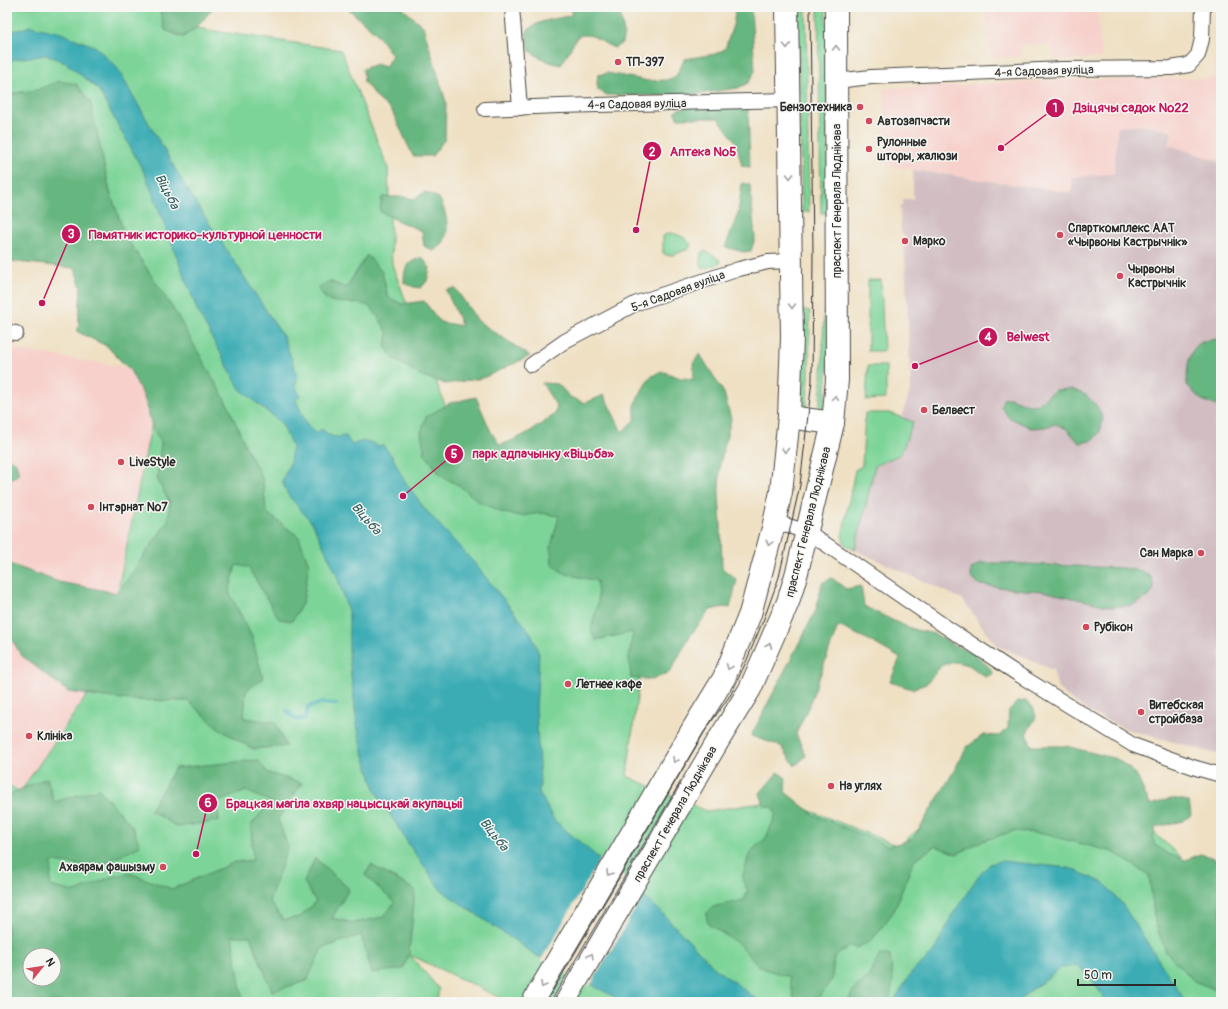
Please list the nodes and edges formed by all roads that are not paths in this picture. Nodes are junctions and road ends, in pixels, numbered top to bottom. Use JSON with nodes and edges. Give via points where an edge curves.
{"nodes":[{"id":1,"x":512,"y":7,"type":"edge"},
{"id":2,"x":786,"y":7,"type":"edge"},
{"id":3,"x":836,"y":7,"type":"edge"},
{"id":4,"x":1203,"y":7,"type":"edge"},
{"id":5,"x":836,"y":81,"type":"junction"},
{"id":6,"x":789,"y":100,"type":"junction"},
{"id":7,"x":520,"y":108,"type":"junction"},
{"id":8,"x":485,"y":109,"type":"dead end"},
{"id":9,"x":791,"y":261,"type":"junction"},
{"id":10,"x":531,"y":365,"type":"dead end"},
{"id":11,"x":789,"y":417,"type":"junction"},
{"id":12,"x":833,"y":423,"type":"junction"},
{"id":13,"x":775,"y":522,"type":"junction"},
{"id":14,"x":808,"y":532,"type":"junction"},
{"id":15,"x":1221,"y":775,"type":"edge"},
{"id":16,"x":533,"y":1002,"type":"edge"},
{"id":17,"x":564,"y":1002,"type":"edge"}],
"edges":[{"from":1,"to":7,"type":"street"},
{"from":2,"to":6,"type":"main road","one_way":true},
{"from":5,"to":3,"type":"main road","name":"праспект Генерала Люднікава","one_way":true},
{"from":4,"to":5,"type":"street","name":"4-я Садовая вуліца","via":[[1202,39],[1198,55],[1189,65],[1171,68],[1062,69],[871,77]]},
{"from":12,"to":5,"type":"main road","name":"праспект Генерала Люднікава","one_way":true,"via":[[837,380]]},
{"from":6,"to":7,"type":"street","name":"4-я Садовая вуліца"},
{"from":6,"to":9,"type":"main road","one_way":true},
{"from":7,"to":8,"type":"street","name":"4-я Садовая вуліца"},
{"from":9,"to":10,"type":"street","name":"5-я Садовая вуліца","via":[[768,262],[739,269],[637,303],[564,341]]},
{"from":9,"to":11,"type":"main road","one_way":true},
{"from":11,"to":12,"type":"main road"},
{"from":11,"to":13,"type":"main road","one_way":true},
{"from":12,"to":14,"type":"main road","name":"праспект Генерала Люднікава"},
{"from":13,"to":14,"type":"street"},
{"from":13,"to":16,"type":"main road","one_way":true,"via":[[747,621],[724,678]]},
{"from":14,"to":15,"type":"street","via":[[1022,677],[1132,745]]},
{"from":17,"to":14,"type":"main road","name":"праспект Генерала Люднікава","one_way":true,"via":[[750,689],[785,610]]}]}
